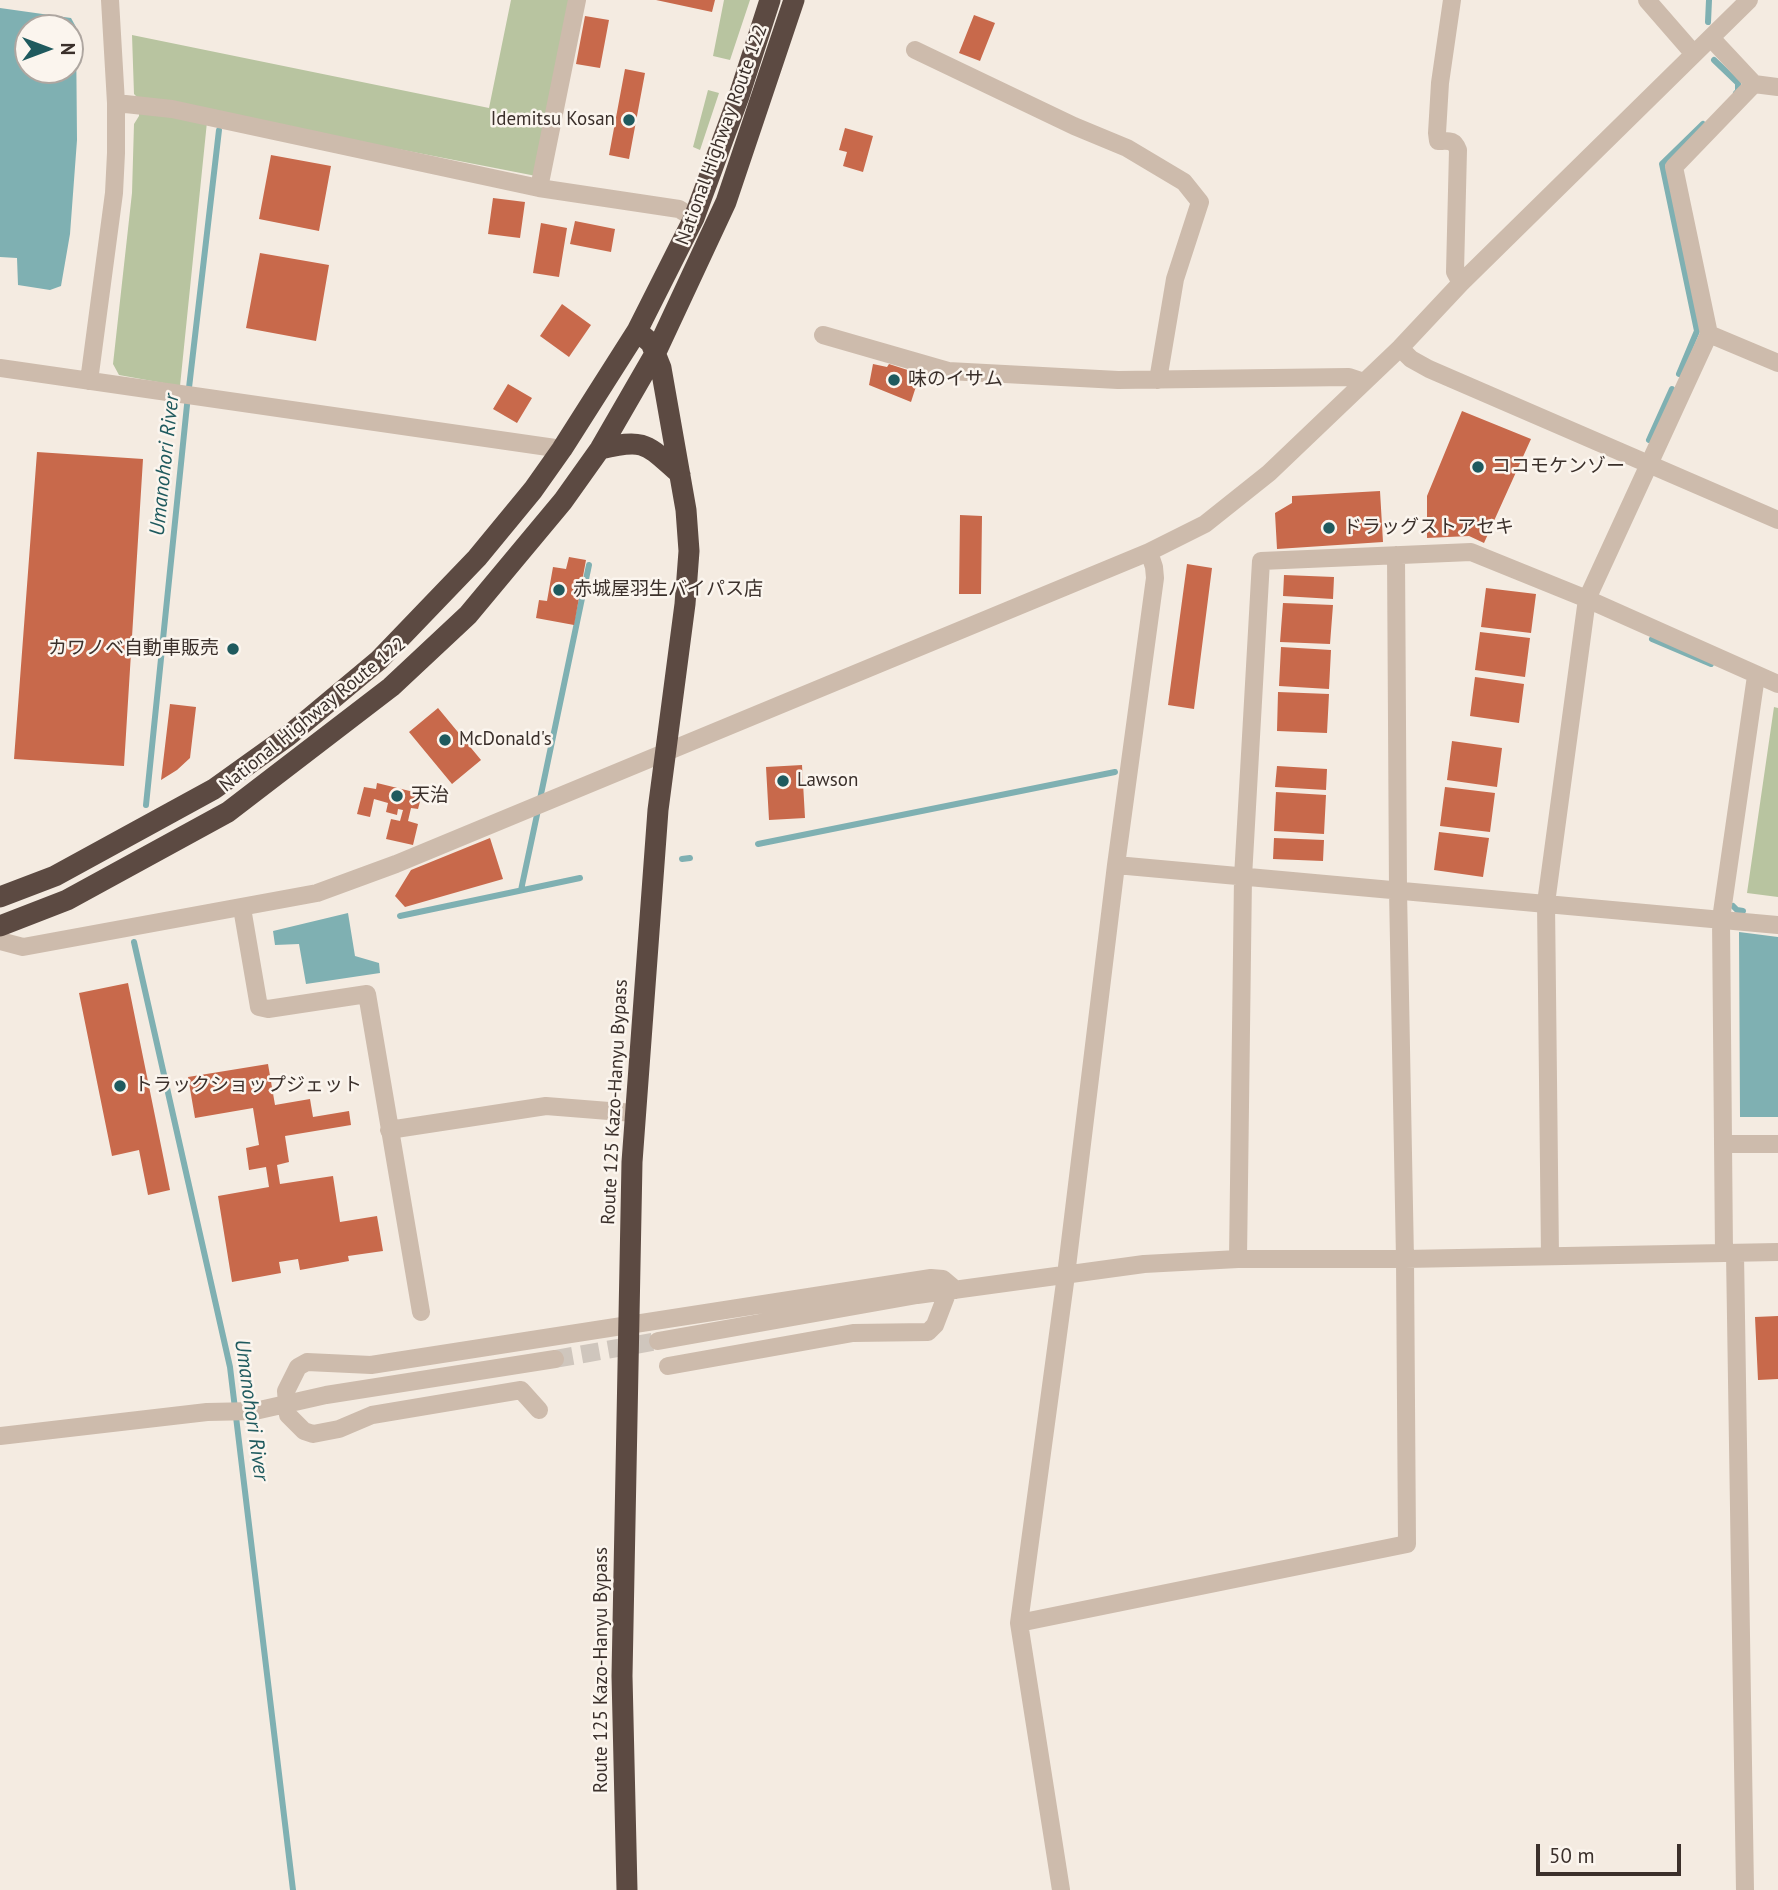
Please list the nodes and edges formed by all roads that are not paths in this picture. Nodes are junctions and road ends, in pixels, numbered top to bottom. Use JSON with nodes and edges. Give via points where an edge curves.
{"nodes":[{"id":1,"x":110,"y":0,"type":"edge"},
{"id":2,"x":577,"y":0,"type":"edge"},
{"id":3,"x":771,"y":0,"type":"edge"},
{"id":4,"x":794,"y":0,"type":"edge"},
{"id":5,"x":1452,"y":0,"type":"edge"},
{"id":6,"x":1647,"y":0,"type":"edge"},
{"id":7,"x":1749,"y":0,"type":"edge"},
{"id":8,"x":1711,"y":38,"type":"junction"},
{"id":9,"x":915,"y":50,"type":"dead end"},
{"id":10,"x":1695,"y":54,"type":"junction"},
{"id":11,"x":1755,"y":84,"type":"junction"},
{"id":12,"x":1778,"y":87,"type":"edge"},
{"id":13,"x":116,"y":103,"type":"junction"},
{"id":14,"x":540,"y":188,"type":"junction"},
{"id":15,"x":694,"y":218,"type":"junction"},
{"id":16,"x":1461,"y":283,"type":"junction"},
{"id":17,"x":637,"y":331,"type":"junction"},
{"id":18,"x":1709,"y":334,"type":"junction"},
{"id":19,"x":823,"y":335,"type":"dead end"},
{"id":20,"x":1399,"y":348,"type":"junction"},
{"id":21,"x":656,"y":352,"type":"junction"},
{"id":22,"x":1778,"y":363,"type":"edge"},
{"id":23,"x":0,"y":368,"type":"edge"},
{"id":24,"x":1158,"y":380,"type":"junction"},
{"id":25,"x":89,"y":381,"type":"junction"},
{"id":26,"x":1364,"y":382,"type":"junction"},
{"id":27,"x":562,"y":449,"type":"junction"},
{"id":28,"x":600,"y":449,"type":"junction"},
{"id":29,"x":1647,"y":465,"type":"junction"},
{"id":30,"x":680,"y":474,"type":"junction"},
{"id":31,"x":1778,"y":520,"type":"edge"},
{"id":32,"x":1149,"y":552,"type":"junction"},
{"id":33,"x":1396,"y":555,"type":"junction"},
{"id":34,"x":1587,"y":599,"type":"junction"},
{"id":35,"x":1756,"y":676,"type":"junction"},
{"id":36,"x":1778,"y":684,"type":"edge"},
{"id":37,"x":666,"y":752,"type":"junction"},
{"id":38,"x":1116,"y":865,"type":"junction"},
{"id":39,"x":1243,"y":877,"type":"junction"},
{"id":40,"x":1398,"y":890,"type":"junction"},
{"id":41,"x":0,"y":897,"type":"edge"},
{"id":42,"x":1546,"y":903,"type":"junction"},
{"id":43,"x":242,"y":908,"type":"junction"},
{"id":44,"x":1721,"y":919,"type":"junction"},
{"id":45,"x":1778,"y":925,"type":"edge"},
{"id":46,"x":0,"y":926,"type":"edge"},
{"id":47,"x":0,"y":941,"type":"edge"},
{"id":48,"x":634,"y":1113,"type":"junction"},
{"id":49,"x":389,"y":1130,"type":"junction"},
{"id":50,"x":1723,"y":1144,"type":"junction"},
{"id":51,"x":1778,"y":1144,"type":"edge"},
{"id":52,"x":1730,"y":1252,"type":"junction"},
{"id":53,"x":1778,"y":1252,"type":"edge"},
{"id":54,"x":1550,"y":1256,"type":"junction"},
{"id":55,"x":1238,"y":1259,"type":"junction"},
{"id":56,"x":1405,"y":1259,"type":"junction"},
{"id":57,"x":1066,"y":1275,"type":"junction"},
{"id":58,"x":952,"y":1290,"type":"junction"},
{"id":59,"x":421,"y":1312,"type":"dead end"},
{"id":60,"x":628,"y":1324,"type":"junction"},
{"id":61,"x":658,"y":1341,"type":"tunnel mouth"},
{"id":62,"x":555,"y":1359,"type":"tunnel mouth"},
{"id":63,"x":668,"y":1366,"type":"dead end"},
{"id":64,"x":286,"y":1404,"type":"junction"},
{"id":65,"x":539,"y":1410,"type":"dead end"},
{"id":66,"x":0,"y":1436,"type":"edge"},
{"id":67,"x":1019,"y":1623,"type":"junction"},
{"id":68,"x":627,"y":1890,"type":"edge"},
{"id":69,"x":1061,"y":1890,"type":"edge"},
{"id":70,"x":1745,"y":1890,"type":"edge"}],
"edges":[{"from":1,"to":13,"type":"street"},
{"from":2,"to":14,"type":"street"},
{"from":3,"to":15,"type":"highway","name":"National Highway Route 122"},
{"from":4,"to":21,"type":"highway","name":"National Highway Route 122","via":[[726,202]]},
{"from":5,"to":16,"type":"street","via":[[1437,133],[1438,141],[1451,141],[1458,150],[1455,272]]},
{"from":6,"to":10,"type":"street"},
{"from":7,"to":8,"type":"street"},
{"from":8,"to":10,"type":"street"},
{"from":8,"to":11,"type":"street"},
{"from":9,"to":24,"type":"street","via":[[1127,148],[1184,182],[1200,202],[1175,279]]},
{"from":10,"to":16,"type":"street"},
{"from":11,"to":12,"type":"street"},
{"from":11,"to":18,"type":"street","via":[[1674,167]]},
{"from":13,"to":14,"type":"street","via":[[172,110]]},
{"from":13,"to":25,"type":"street","via":[[114,193]]},
{"from":14,"to":15,"type":"street","via":[[679,209]]},
{"from":15,"to":17,"type":"highway","name":"National Highway Route 122"},
{"from":16,"to":20,"type":"street"},
{"from":17,"to":21,"type":"highway","name":"Route 125 Kazo-Hanyu Bypass"},
{"from":17,"to":27,"type":"highway","name":"National Highway Route 122"},
{"from":18,"to":22,"type":"street"},
{"from":18,"to":29,"type":"street"},
{"from":19,"to":24,"type":"street","via":[[948,371]]},
{"from":20,"to":26,"type":"street"},
{"from":20,"to":29,"type":"street","via":[[1429,369]]},
{"from":21,"to":28,"type":"highway","name":"National Highway Route 122"},
{"from":21,"to":30,"type":"highway","name":"Route 125 Kazo-Hanyu Bypass"},
{"from":23,"to":25,"type":"street"},
{"from":24,"to":26,"type":"street","via":[[1349,377]]},
{"from":25,"to":27,"type":"street"},
{"from":26,"to":32,"type":"street","via":[[1237,499],[1205,524]]},
{"from":27,"to":41,"type":"highway","name":"National Highway Route 122","via":[[444,594],[379,660],[288,736],[214,789],[55,876]]},
{"from":28,"to":30,"type":"highway","via":[[629,442],[642,444]]},
{"from":28,"to":46,"type":"highway","name":"National Highway Route 122","via":[[468,615],[391,687],[228,812],[67,900]]},
{"from":29,"to":31,"type":"street"},
{"from":29,"to":34,"type":"street"},
{"from":30,"to":37,"type":"highway","name":"Route 125 Kazo-Hanyu Bypass","via":[[689,551]]},
{"from":32,"to":37,"type":"street"},
{"from":32,"to":38,"type":"street","via":[[1155,578]]},
{"from":33,"to":34,"type":"street","via":[[1471,552]]},
{"from":33,"to":39,"type":"street","via":[[1261,561]]},
{"from":33,"to":40,"type":"street"},
{"from":34,"to":35,"type":"street"},
{"from":34,"to":42,"type":"street"},
{"from":35,"to":36,"type":"street"},
{"from":35,"to":44,"type":"street"},
{"from":37,"to":43,"type":"street","via":[[396,864],[317,893]]},
{"from":37,"to":48,"type":"highway","name":"Route 125 Kazo-Hanyu Bypass"},
{"from":38,"to":39,"type":"street"},
{"from":38,"to":57,"type":"street"},
{"from":39,"to":40,"type":"street"},
{"from":39,"to":55,"type":"street"},
{"from":40,"to":42,"type":"street"},
{"from":40,"to":56,"type":"street"},
{"from":42,"to":44,"type":"street"},
{"from":42,"to":54,"type":"street"},
{"from":43,"to":47,"type":"street","via":[[23,947]]},
{"from":43,"to":49,"type":"street","via":[[259,1007],[367,994]]},
{"from":44,"to":45,"type":"street"},
{"from":44,"to":50,"type":"street"},
{"from":48,"to":49,"type":"street","via":[[546,1107]]},
{"from":48,"to":60,"type":"highway","name":"Route 125 Kazo-Hanyu Bypass"},
{"from":49,"to":59,"type":"street"},
{"from":50,"to":51,"type":"street"},
{"from":50,"to":52,"type":"street"},
{"from":52,"to":53,"type":"street"},
{"from":52,"to":54,"type":"street"},
{"from":52,"to":70,"type":"street"},
{"from":54,"to":56,"type":"street"},
{"from":55,"to":56,"type":"street"},
{"from":55,"to":57,"type":"street","via":[[1144,1264]]},
{"from":56,"to":67,"type":"street","via":[[1407,1544]]},
{"from":57,"to":58,"type":"street"},
{"from":57,"to":67,"type":"street"},
{"from":58,"to":60,"type":"street","via":[[943,1279],[931,1278]]},
{"from":58,"to":61,"type":"street"},
{"from":58,"to":63,"type":"street","via":[[928,1332],[853,1333]]},
{"from":60,"to":64,"type":"street","via":[[371,1365],[307,1362],[291,1378]]},
{"from":60,"to":68,"type":"highway","name":"Route 125 Kazo-Hanyu Bypass","via":[[622,1676]]},
{"from":62,"to":64,"type":"street"},
{"from":64,"to":65,"type":"street","via":[[296,1425],[313,1434],[372,1415],[521,1390]]},
{"from":64,"to":66,"type":"street","via":[[255,1411],[207,1412]]},
{"from":67,"to":69,"type":"street"}]}
